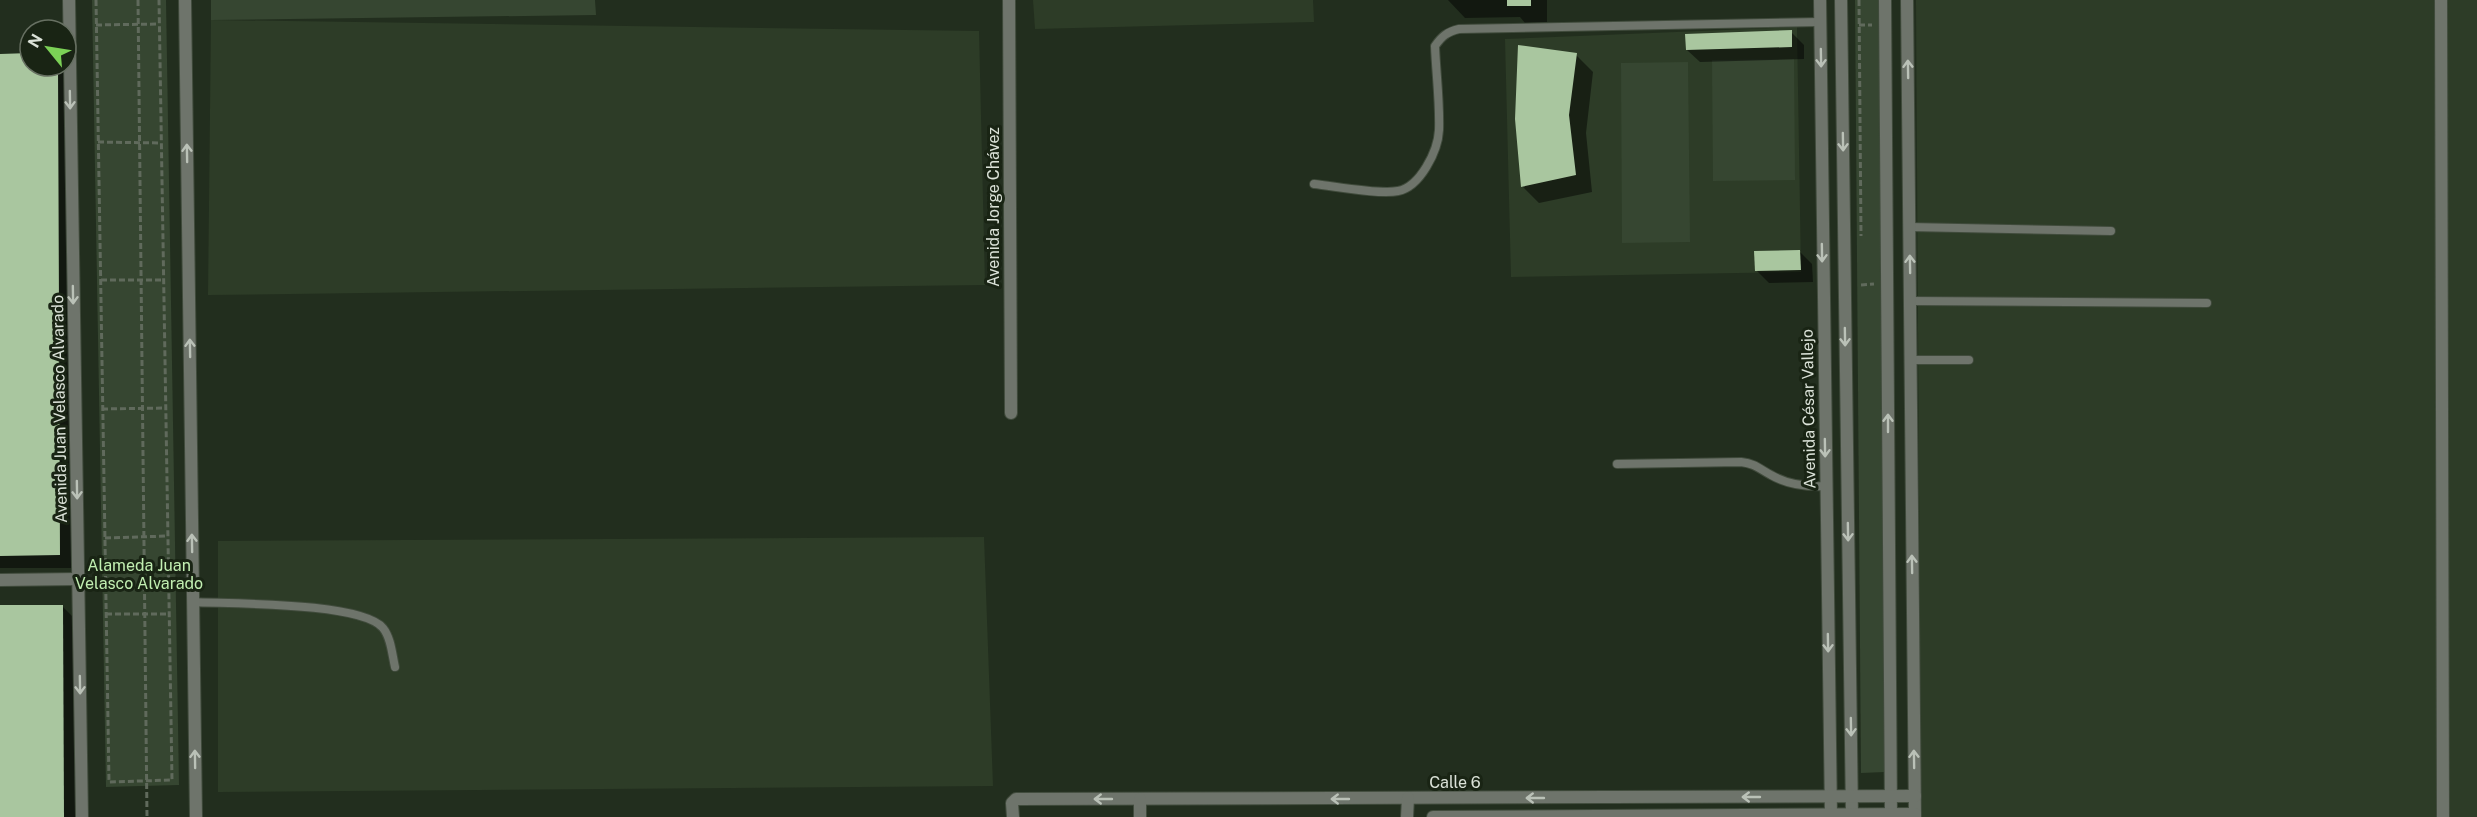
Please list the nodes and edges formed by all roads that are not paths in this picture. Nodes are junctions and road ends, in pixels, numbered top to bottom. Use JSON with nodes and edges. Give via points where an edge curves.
{"nodes":[{"id":1,"x":69,"y":0,"type":"edge"},
{"id":2,"x":185,"y":0,"type":"edge"},
{"id":3,"x":1009,"y":0,"type":"edge"},
{"id":4,"x":1820,"y":0,"type":"edge"},
{"id":5,"x":1841,"y":0,"type":"edge"},
{"id":6,"x":1885,"y":0,"type":"edge"},
{"id":7,"x":1907,"y":0,"type":"edge"},
{"id":8,"x":2441,"y":0,"type":"edge"},
{"id":9,"x":1820,"y":22,"type":"junction"},
{"id":10,"x":1314,"y":184,"type":"dead end"},
{"id":11,"x":1910,"y":226,"type":"junction"},
{"id":12,"x":2111,"y":231,"type":"dead end"},
{"id":13,"x":1910,"y":301,"type":"junction"},
{"id":14,"x":2207,"y":303,"type":"dead end"},
{"id":15,"x":1911,"y":360,"type":"junction"},
{"id":16,"x":1969,"y":360,"type":"dead end"},
{"id":17,"x":1011,"y":413,"type":"dead end"},
{"id":18,"x":1617,"y":464,"type":"dead end"},
{"id":19,"x":1826,"y":486,"type":"junction"},
{"id":20,"x":78,"y":579,"type":"junction"},
{"id":21,"x":0,"y":580,"type":"edge"},
{"id":22,"x":193,"y":602,"type":"junction"},
{"id":23,"x":395,"y":667,"type":"dead end"},
{"id":24,"x":1852,"y":796,"type":"junction"},
{"id":25,"x":1891,"y":796,"type":"junction"},
{"id":26,"x":1915,"y":796,"type":"junction"},
{"id":27,"x":1710,"y":797,"type":"junction"},
{"id":28,"x":1776,"y":797,"type":"junction"},
{"id":29,"x":1831,"y":797,"type":"junction"},
{"id":30,"x":1408,"y":798,"type":"junction"},
{"id":31,"x":1575,"y":798,"type":"junction"},
{"id":32,"x":1140,"y":800,"type":"junction"},
{"id":33,"x":1777,"y":815,"type":"junction"},
{"id":34,"x":1575,"y":816,"type":"edge"},
{"id":35,"x":1711,"y":816,"type":"edge"},
{"id":36,"x":1739,"y":816,"type":"edge"},
{"id":37,"x":1831,"y":816,"type":"edge"},
{"id":38,"x":1852,"y":816,"type":"edge"},
{"id":39,"x":1891,"y":816,"type":"edge"},
{"id":40,"x":1915,"y":816,"type":"edge"},
{"id":41,"x":82,"y":817,"type":"edge"},
{"id":42,"x":196,"y":817,"type":"edge"},
{"id":43,"x":1013,"y":817,"type":"edge"},
{"id":44,"x":1140,"y":817,"type":"edge"},
{"id":45,"x":1407,"y":817,"type":"edge"},
{"id":46,"x":1433,"y":817,"type":"edge"},
{"id":47,"x":2443,"y":817,"type":"edge"}],
"edges":[{"from":1,"to":20,"type":"street","name":"Avenida Juan Velasco Alvarado","one_way":true},
{"from":22,"to":2,"type":"street","one_way":true},
{"from":3,"to":17,"type":"street","name":"Avenida Jorge Chávez"},
{"from":4,"to":9,"type":"street","name":"Avenida César Vallejo"},
{"from":5,"to":24,"type":"street","one_way":true},
{"from":25,"to":6,"type":"street","one_way":true},
{"from":11,"to":7,"type":"street","one_way":true},
{"from":8,"to":47,"type":"street"},
{"from":9,"to":10,"type":"lane","via":[[1450,31],[1435,46],[1439,132],[1418,180],[1396,192]]},
{"from":9,"to":19,"type":"street","name":"Avenida César Vallejo","one_way":true},
{"from":11,"to":12,"type":"lane"},
{"from":13,"to":11,"type":"street","one_way":true},
{"from":13,"to":14,"type":"lane"},
{"from":13,"to":15,"type":"street"},
{"from":15,"to":16,"type":"lane"},
{"from":26,"to":15,"type":"street","one_way":true},
{"from":18,"to":19,"type":"lane","via":[[1741,462],[1756,464],[1772,476],[1806,487]]},
{"from":19,"to":29,"type":"street","name":"Avenida César Vallejo","one_way":true},
{"from":20,"to":21,"type":"street"},
{"from":20,"to":41,"type":"street","name":"Avenida Juan Velasco Alvarado","one_way":true},
{"from":22,"to":23,"type":"lane","via":[[338,610],[374,621],[388,637]]},
{"from":42,"to":22,"type":"street","one_way":true},
{"from":24,"to":25,"type":"street","name":"Calle 6"},
{"from":24,"to":29,"type":"street","name":"Calle 6"},
{"from":24,"to":38,"type":"street"},
{"from":25,"to":26,"type":"street","name":"Calle 6"},
{"from":25,"to":39,"type":"street"},
{"from":26,"to":40,"type":"street"},
{"from":28,"to":27,"type":"street","name":"Calle 6","one_way":true},
{"from":27,"to":31,"type":"street","name":"Calle 6"},
{"from":27,"to":35,"type":"street"},
{"from":28,"to":29,"type":"street","name":"Calle 6"},
{"from":28,"to":33,"type":"street"},
{"from":29,"to":37,"type":"street","name":"Avenida César Vallejo"},
{"from":31,"to":30,"type":"street","name":"Calle 6","one_way":true},
{"from":30,"to":32,"type":"street","name":"Calle 6","one_way":true},
{"from":30,"to":45,"type":"street"},
{"from":31,"to":34,"type":"street"},
{"from":32,"to":43,"type":"street","name":"Calle 6","one_way":true,"via":[[1016,799],[1012,803]]},
{"from":32,"to":44,"type":"street"},
{"from":33,"to":36,"type":"street"},
{"from":33,"to":37,"type":"street"},
{"from":34,"to":35,"type":"street"},
{"from":34,"to":46,"type":"street"},
{"from":35,"to":36,"type":"street"},
{"from":37,"to":38,"type":"street"},
{"from":38,"to":39,"type":"street"},
{"from":39,"to":40,"type":"street"}]}
